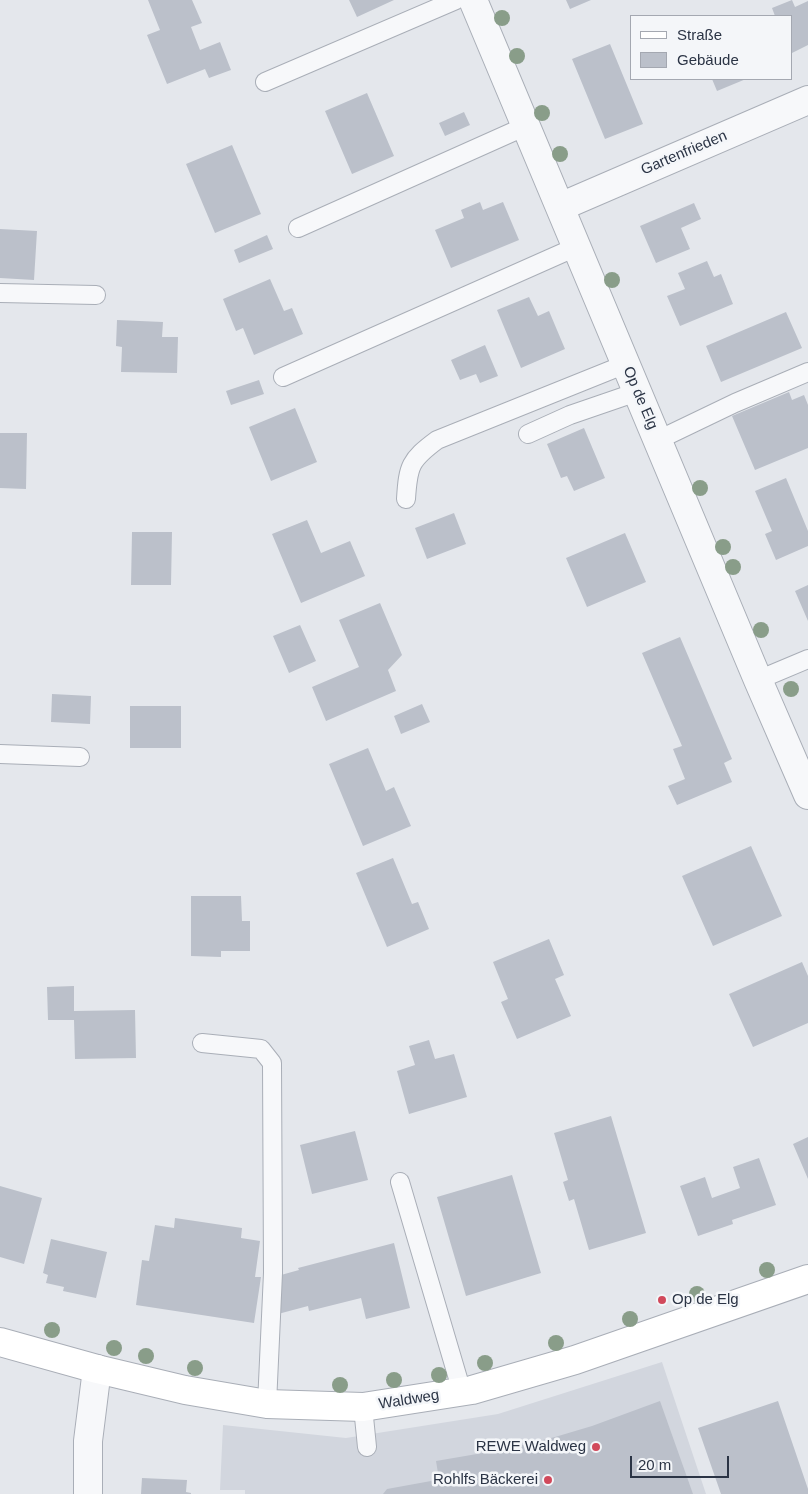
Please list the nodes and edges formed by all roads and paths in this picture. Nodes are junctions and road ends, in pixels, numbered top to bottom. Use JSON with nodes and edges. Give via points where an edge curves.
{"nodes":[{"id":1,"x":456,"y":0,"type":"edge"},
{"id":2,"x":473,"y":0,"type":"edge"},
{"id":3,"x":265,"y":82,"type":"dead end"},
{"id":4,"x":808,"y":100,"type":"edge"},
{"id":5,"x":526,"y":126,"type":"junction"},
{"id":6,"x":560,"y":207,"type":"junction"},
{"id":7,"x":298,"y":228,"type":"dead end"},
{"id":8,"x":576,"y":247,"type":"junction"},
{"id":9,"x":0,"y":293,"type":"edge"},
{"id":10,"x":96,"y":295,"type":"dead end"},
{"id":11,"x":626,"y":364,"type":"junction"},
{"id":12,"x":808,"y":372,"type":"edge"},
{"id":13,"x":283,"y":377,"type":"dead end"},
{"id":14,"x":637,"y":392,"type":"junction"},
{"id":15,"x":528,"y":434,"type":"dead end"},
{"id":16,"x":658,"y":440,"type":"junction"},
{"id":17,"x":406,"y":499,"type":"dead end"},
{"id":18,"x":808,"y":659,"type":"edge"},
{"id":19,"x":758,"y":680,"type":"junction"},
{"id":20,"x":0,"y":754,"type":"edge"},
{"id":21,"x":80,"y":757,"type":"dead end"},
{"id":22,"x":802,"y":766,"type":"edge"},
{"id":23,"x":808,"y":795,"type":"edge"},
{"id":24,"x":202,"y":1043,"type":"dead end"},
{"id":25,"x":400,"y":1182,"type":"dead end"},
{"id":26,"x":808,"y":1279,"type":"edge"},
{"id":27,"x":0,"y":1342,"type":"edge"},
{"id":28,"x":97,"y":1369,"type":"junction"},
{"id":29,"x":462,"y":1392,"type":"junction"},
{"id":30,"x":267,"y":1404,"type":"junction"},
{"id":31,"x":363,"y":1407,"type":"junction"},
{"id":32,"x":367,"y":1447,"type":"dead end"},
{"id":33,"x":88,"y":1494,"type":"edge"}],
"edges":[{"from":1,"to":3,"type":"lane"},
{"from":2,"to":5,"type":"street","name":"Op de Elg"},
{"from":4,"to":6,"type":"street","name":"Gartenfrieden"},
{"from":5,"to":6,"type":"street","name":"Op de Elg"},
{"from":5,"to":7,"type":"lane"},
{"from":6,"to":8,"type":"street","name":"Op de Elg"},
{"from":8,"to":11,"type":"street","name":"Op de Elg"},
{"from":8,"to":13,"type":"lane"},
{"from":9,"to":10,"type":"lane"},
{"from":11,"to":14,"type":"street","name":"Op de Elg"},
{"from":11,"to":17,"type":"lane","via":[[437,440],[419,453],[408,473]]},
{"from":12,"to":16,"type":"lane"},
{"from":14,"to":15,"type":"lane","via":[[570,415]]},
{"from":14,"to":16,"type":"street","name":"Op de Elg"},
{"from":16,"to":19,"type":"street","name":"Op de Elg"},
{"from":18,"to":19,"type":"lane"},
{"from":19,"to":22,"type":"street","name":"Op de Elg"},
{"from":20,"to":21,"type":"lane"},
{"from":22,"to":23,"type":"street","name":"Op de Elg"},
{"from":24,"to":30,"type":"lane","via":[[261,1049],[272,1063],[274,1273]]},
{"from":25,"to":29,"type":"lane"},
{"from":26,"to":29,"type":"main road","name":"Waldweg","via":[[575,1360]]},
{"from":27,"to":28,"type":"main road","name":"Waldweg"},
{"from":28,"to":30,"type":"main road","name":"Waldweg","via":[[185,1390]]},
{"from":28,"to":33,"type":"street","via":[[88,1441]]},
{"from":29,"to":31,"type":"main road","name":"Waldweg"},
{"from":30,"to":31,"type":"main road","name":"Waldweg"},
{"from":31,"to":32,"type":"lane"}]}
